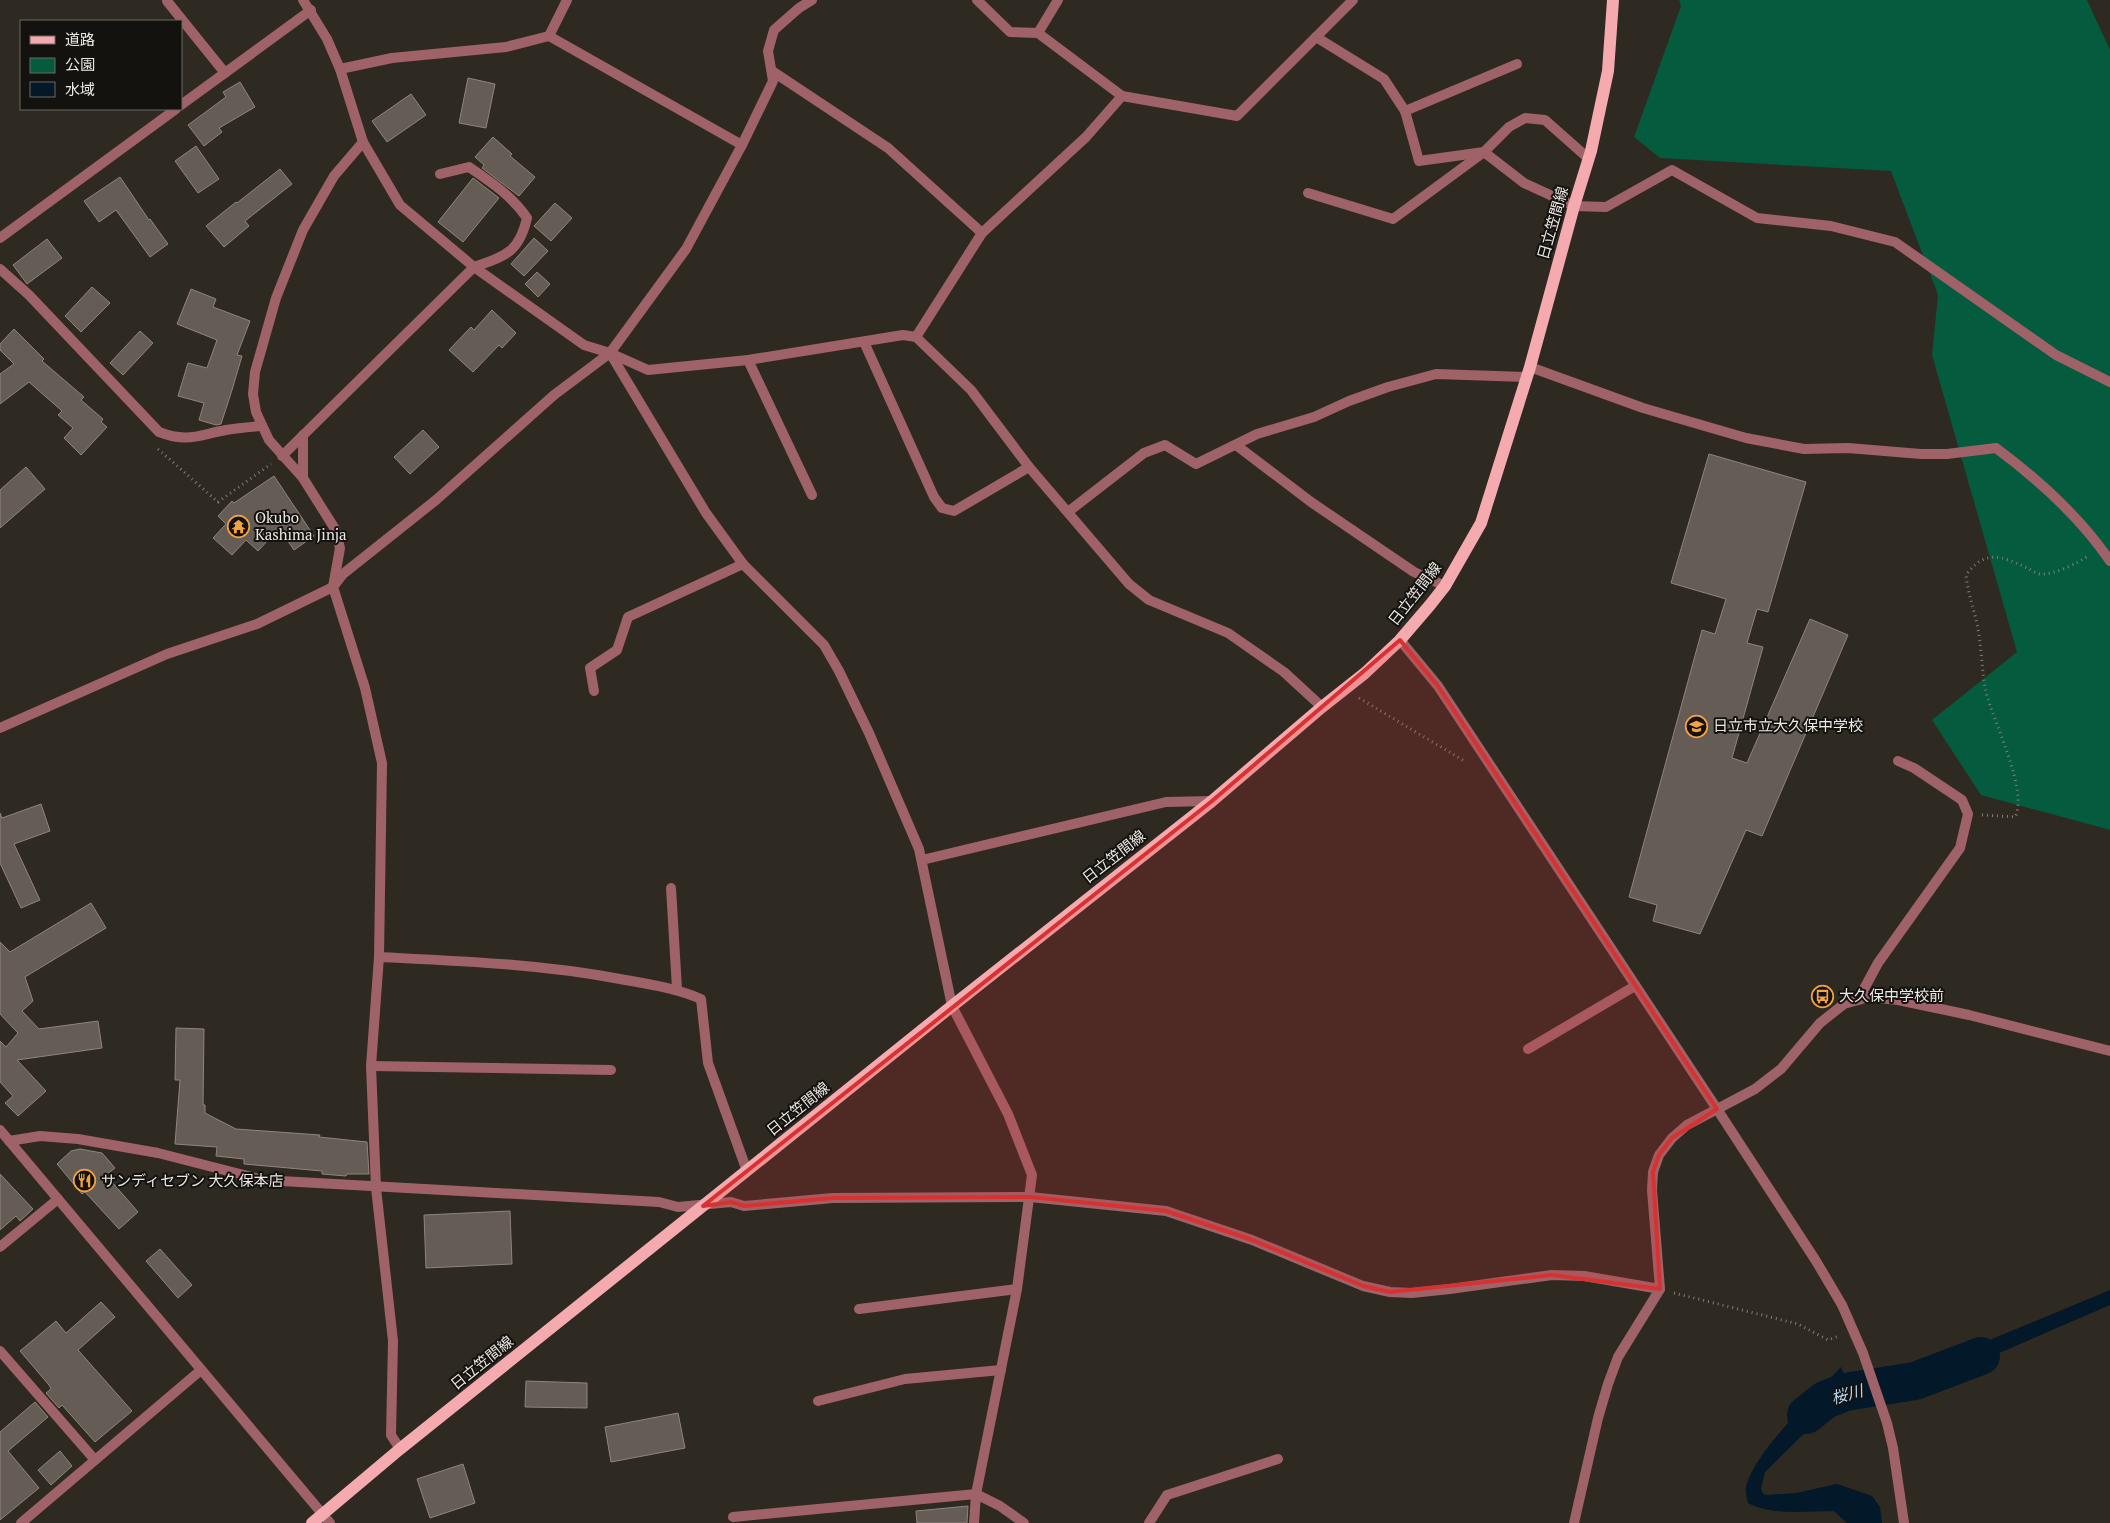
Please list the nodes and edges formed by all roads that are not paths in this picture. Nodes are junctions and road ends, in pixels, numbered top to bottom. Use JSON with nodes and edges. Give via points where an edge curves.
{"nodes":[{"id":1,"x":303,"y":0,"type":"edge"},
{"id":2,"x":567,"y":0,"type":"edge"},
{"id":3,"x":812,"y":0,"type":"edge"},
{"id":4,"x":977,"y":0,"type":"edge"},
{"id":5,"x":1058,"y":0,"type":"edge"},
{"id":6,"x":1354,"y":0,"type":"edge"},
{"id":7,"x":1613,"y":0,"type":"edge"},
{"id":8,"x":167,"y":1,"type":"dead end"},
{"id":9,"x":311,"y":10,"type":"junction"},
{"id":10,"x":1038,"y":33,"type":"junction"},
{"id":11,"x":549,"y":36,"type":"junction"},
{"id":12,"x":1316,"y":37,"type":"junction"},
{"id":13,"x":1517,"y":64,"type":"dead end"},
{"id":14,"x":340,"y":69,"type":"junction"},
{"id":15,"x":772,"y":71,"type":"junction"},
{"id":16,"x":225,"y":73,"type":"junction"},
{"id":17,"x":1122,"y":96,"type":"junction"},
{"id":18,"x":182,"y":104,"type":"edge"},
{"id":19,"x":175,"y":110,"type":"edge"},
{"id":20,"x":1405,"y":112,"type":"junction"},
{"id":21,"x":363,"y":142,"type":"junction"},
{"id":22,"x":742,"y":145,"type":"junction"},
{"id":23,"x":1484,"y":152,"type":"junction"},
{"id":24,"x":1589,"y":159,"type":"junction"},
{"id":25,"x":440,"y":174,"type":"dead end"},
{"id":26,"x":1308,"y":193,"type":"dead end"},
{"id":27,"x":1574,"y":206,"type":"junction"},
{"id":28,"x":982,"y":233,"type":"junction"},
{"id":29,"x":0,"y":238,"type":"edge"},
{"id":30,"x":474,"y":267,"type":"junction"},
{"id":31,"x":0,"y":269,"type":"edge"},
{"id":32,"x":916,"y":337,"type":"junction"},
{"id":33,"x":864,"y":342,"type":"junction"},
{"id":34,"x":610,"y":353,"type":"junction"},
{"id":35,"x":748,"y":360,"type":"junction"},
{"id":36,"x":1529,"y":372,"type":"junction"},
{"id":37,"x":2110,"y":382,"type":"edge"},
{"id":38,"x":262,"y":426,"type":"junction"},
{"id":39,"x":303,"y":435,"type":"junction"},
{"id":40,"x":1236,"y":445,"type":"junction"},
{"id":41,"x":282,"y":456,"type":"junction"},
{"id":42,"x":1030,"y":466,"type":"junction"},
{"id":43,"x":303,"y":478,"type":"junction"},
{"id":44,"x":812,"y":495,"type":"dead end"},
{"id":45,"x":1068,"y":512,"type":"junction"},
{"id":46,"x":2110,"y":561,"type":"edge"},
{"id":47,"x":742,"y":564,"type":"junction"},
{"id":48,"x":1445,"y":586,"type":"junction"},
{"id":49,"x":333,"y":587,"type":"junction"},
{"id":50,"x":1400,"y":640,"type":"junction"},
{"id":51,"x":594,"y":691,"type":"dead end"},
{"id":52,"x":1322,"y":707,"type":"junction"},
{"id":53,"x":0,"y":728,"type":"edge"},
{"id":54,"x":1898,"y":761,"type":"dead end"},
{"id":55,"x":1212,"y":801,"type":"junction"},
{"id":56,"x":922,"y":860,"type":"junction"},
{"id":57,"x":671,"y":888,"type":"dead end"},
{"id":58,"x":379,"y":957,"type":"junction"},
{"id":59,"x":1635,"y":986,"type":"junction"},
{"id":60,"x":677,"y":989,"type":"junction"},
{"id":61,"x":1858,"y":1000,"type":"junction"},
{"id":62,"x":952,"y":1006,"type":"junction"},
{"id":63,"x":1528,"y":1049,"type":"dead end"},
{"id":64,"x":2110,"y":1051,"type":"edge"},
{"id":65,"x":371,"y":1066,"type":"junction"},
{"id":66,"x":611,"y":1070,"type":"dead end"},
{"id":67,"x":1717,"y":1109,"type":"junction"},
{"id":68,"x":0,"y":1130,"type":"edge"},
{"id":69,"x":9,"y":1141,"type":"junction"},
{"id":70,"x":747,"y":1171,"type":"junction"},
{"id":71,"x":376,"y":1188,"type":"junction"},
{"id":72,"x":1030,"y":1198,"type":"junction"},
{"id":73,"x":58,"y":1199,"type":"junction"},
{"id":74,"x":703,"y":1206,"type":"junction"},
{"id":75,"x":0,"y":1247,"type":"edge"},
{"id":76,"x":1017,"y":1289,"type":"junction"},
{"id":77,"x":1660,"y":1289,"type":"junction"},
{"id":78,"x":859,"y":1309,"type":"dead end"},
{"id":79,"x":0,"y":1351,"type":"edge"},
{"id":80,"x":201,"y":1370,"type":"junction"},
{"id":81,"x":1001,"y":1370,"type":"junction"},
{"id":82,"x":818,"y":1401,"type":"dead end"},
{"id":83,"x":400,"y":1449,"type":"junction"},
{"id":84,"x":1278,"y":1459,"type":"dead end"},
{"id":85,"x":95,"y":1460,"type":"junction"},
{"id":86,"x":976,"y":1494,"type":"junction"},
{"id":87,"x":733,"y":1517,"type":"dead end"},
{"id":88,"x":326,"y":1519,"type":"edge"},
{"id":89,"x":21,"y":1523,"type":"edge"},
{"id":90,"x":312,"y":1523,"type":"edge"},
{"id":91,"x":974,"y":1523,"type":"edge"},
{"id":92,"x":1024,"y":1523,"type":"edge"},
{"id":93,"x":1149,"y":1523,"type":"edge"},
{"id":94,"x":1574,"y":1523,"type":"edge"},
{"id":95,"x":1904,"y":1523,"type":"edge"}],
"edges":[{"from":1,"to":9,"type":"street"},
{"from":2,"to":11,"type":"street"},
{"from":3,"to":15,"type":"street","via":[[774,30],[768,51]]},
{"from":4,"to":10,"type":"street","via":[[1010,32]]},
{"from":5,"to":10,"type":"street"},
{"from":6,"to":12,"type":"street"},
{"from":7,"to":24,"type":"main road","name":"日立笠間線","via":[[1608,71]]},
{"from":8,"to":16,"type":"street"},
{"from":9,"to":14,"type":"street"},
{"from":9,"to":16,"type":"street"},
{"from":10,"to":17,"type":"street"},
{"from":11,"to":14,"type":"street","via":[[506,47],[392,58]]},
{"from":11,"to":22,"type":"street"},
{"from":12,"to":17,"type":"street","via":[[1237,116]]},
{"from":12,"to":20,"type":"street","via":[[1384,79]]},
{"from":13,"to":20,"type":"street"},
{"from":14,"to":21,"type":"street"},
{"from":15,"to":22,"type":"street","via":[[773,81]]},
{"from":15,"to":28,"type":"street","via":[[888,148]]},
{"from":16,"to":18,"type":"street"},
{"from":17,"to":28,"type":"street","via":[[1086,138]]},
{"from":19,"to":29,"type":"street"},
{"from":20,"to":23,"type":"street","via":[[1419,161]]},
{"from":21,"to":30,"type":"street","via":[[400,205]]},
{"from":21,"to":38,"type":"street","via":[[334,176],[303,230],[276,298],[255,372],[253,394]]},
{"from":22,"to":34,"type":"street","via":[[686,249]]},
{"from":23,"to":24,"type":"street","via":[[1509,127],[1525,118],[1545,120]]},
{"from":23,"to":26,"type":"street","via":[[1393,219]]},
{"from":23,"to":27,"type":"street","via":[[1524,183]]},
{"from":24,"to":27,"type":"main road","name":"日立笠間線"},
{"from":25,"to":30,"type":"street","via":[[469,167],[497,185],[526,218],[522,237],[504,256]]},
{"from":27,"to":36,"type":"main road","name":"日立笠間線"},
{"from":27,"to":37,"type":"street","via":[[1606,207],[1672,170],[1757,218],[1831,226],[1895,242],[2056,355]]},
{"from":28,"to":32,"type":"street"},
{"from":30,"to":34,"type":"street","via":[[584,345]]},
{"from":30,"to":39,"type":"street"},
{"from":31,"to":38,"type":"street","via":[[29,295],[159,432],[174,438],[194,438]]},
{"from":32,"to":33,"type":"street"},
{"from":32,"to":42,"type":"street","via":[[971,390]]},
{"from":33,"to":35,"type":"street"},
{"from":33,"to":42,"type":"street","via":[[934,497],[942,508],[954,511]]},
{"from":34,"to":35,"type":"street","via":[[648,370]]},
{"from":34,"to":47,"type":"street","via":[[706,513]]},
{"from":34,"to":49,"type":"street","via":[[554,396],[436,500],[342,574]]},
{"from":35,"to":44,"type":"street"},
{"from":36,"to":40,"type":"street","via":[[1436,374],[1388,387],[1314,417],[1257,434]]},
{"from":36,"to":46,"type":"street","via":[[1746,438],[1804,449],[1848,448],[1930,454],[1996,448],[2026,470],[2060,502]]},
{"from":36,"to":48,"type":"main road","name":"日立笠間線","via":[[1481,523]]},
{"from":38,"to":41,"type":"street"},
{"from":39,"to":41,"type":"street"},
{"from":39,"to":43,"type":"street"},
{"from":40,"to":45,"type":"street","via":[[1196,464],[1165,445],[1144,453]]},
{"from":40,"to":48,"type":"street","via":[[1414,572]]},
{"from":41,"to":43,"type":"street"},
{"from":42,"to":45,"type":"street"},
{"from":43,"to":49,"type":"street","via":[[335,529],[340,548]]},
{"from":45,"to":52,"type":"street","via":[[1129,584],[1149,600],[1228,633],[1284,672]]},
{"from":47,"to":51,"type":"street","via":[[628,618],[616,650],[590,668]]},
{"from":47,"to":56,"type":"street","via":[[824,645],[873,742]]},
{"from":48,"to":50,"type":"main road","name":"日立笠間線"},
{"from":49,"to":53,"type":"street","via":[[257,624],[167,654]]},
{"from":49,"to":58,"type":"street","via":[[365,688],[382,763]]},
{"from":50,"to":52,"type":"main road","name":"日立笠間線"},
{"from":50,"to":59,"type":"street","via":[[1438,686]]},
{"from":52,"to":55,"type":"main road","name":"日立笠間線"},
{"from":54,"to":61,"type":"street","via":[[1962,800],[1968,814],[1960,848],[1878,963]]},
{"from":55,"to":56,"type":"street","via":[[1166,802]]},
{"from":55,"to":62,"type":"main road","name":"日立笠間線"},
{"from":56,"to":62,"type":"street"},
{"from":57,"to":60,"type":"street"},
{"from":58,"to":60,"type":"street","via":[[508,963],[596,974]]},
{"from":58,"to":65,"type":"street"},
{"from":59,"to":63,"type":"street"},
{"from":59,"to":67,"type":"street"},
{"from":60,"to":70,"type":"street","via":[[701,999],[708,1063]]},
{"from":61,"to":64,"type":"street","via":[[1869,997],[1898,1000]]},
{"from":61,"to":67,"type":"street","via":[[1844,1004],[1820,1023],[1781,1069],[1755,1089]]},
{"from":62,"to":70,"type":"main road","name":"日立笠間線"},
{"from":62,"to":72,"type":"street","via":[[1008,1114],[1032,1175]]},
{"from":65,"to":66,"type":"street"},
{"from":65,"to":71,"type":"street"},
{"from":67,"to":77,"type":"street","via":[[1687,1125],[1672,1138],[1659,1155],[1653,1172]]},
{"from":67,"to":95,"type":"street","via":[[1816,1261],[1854,1330],[1893,1448]]},
{"from":68,"to":69,"type":"street"},
{"from":69,"to":71,"type":"street","via":[[40,1136],[78,1139],[158,1153],[263,1180]]},
{"from":69,"to":73,"type":"street"},
{"from":70,"to":74,"type":"main road","name":"日立笠間線"},
{"from":71,"to":74,"type":"street"},
{"from":71,"to":83,"type":"street","via":[[393,1341],[391,1435]]},
{"from":72,"to":74,"type":"street","via":[[833,1198],[744,1206],[731,1202]]},
{"from":72,"to":76,"type":"street"},
{"from":72,"to":77,"type":"street","via":[[1166,1211],[1252,1240],[1363,1286],[1390,1292],[1412,1293],[1552,1275],[1584,1276]]},
{"from":73,"to":75,"type":"street"},
{"from":73,"to":80,"type":"street"},
{"from":74,"to":83,"type":"main road","name":"日立笠間線"},
{"from":76,"to":78,"type":"street"},
{"from":76,"to":81,"type":"street"},
{"from":77,"to":94,"type":"street","via":[[1622,1350],[1608,1384]]},
{"from":79,"to":85,"type":"street"},
{"from":80,"to":85,"type":"street"},
{"from":80,"to":88,"type":"street"},
{"from":81,"to":82,"type":"street","via":[[905,1380]]},
{"from":81,"to":86,"type":"street"},
{"from":83,"to":88,"type":"main road","name":"日立笠間線"},
{"from":84,"to":93,"type":"street","via":[[1166,1495]]},
{"from":85,"to":89,"type":"street"},
{"from":86,"to":87,"type":"street"},
{"from":86,"to":91,"type":"street"},
{"from":86,"to":92,"type":"street"},
{"from":88,"to":90,"type":"main road","name":"日立笠間線"}]}
